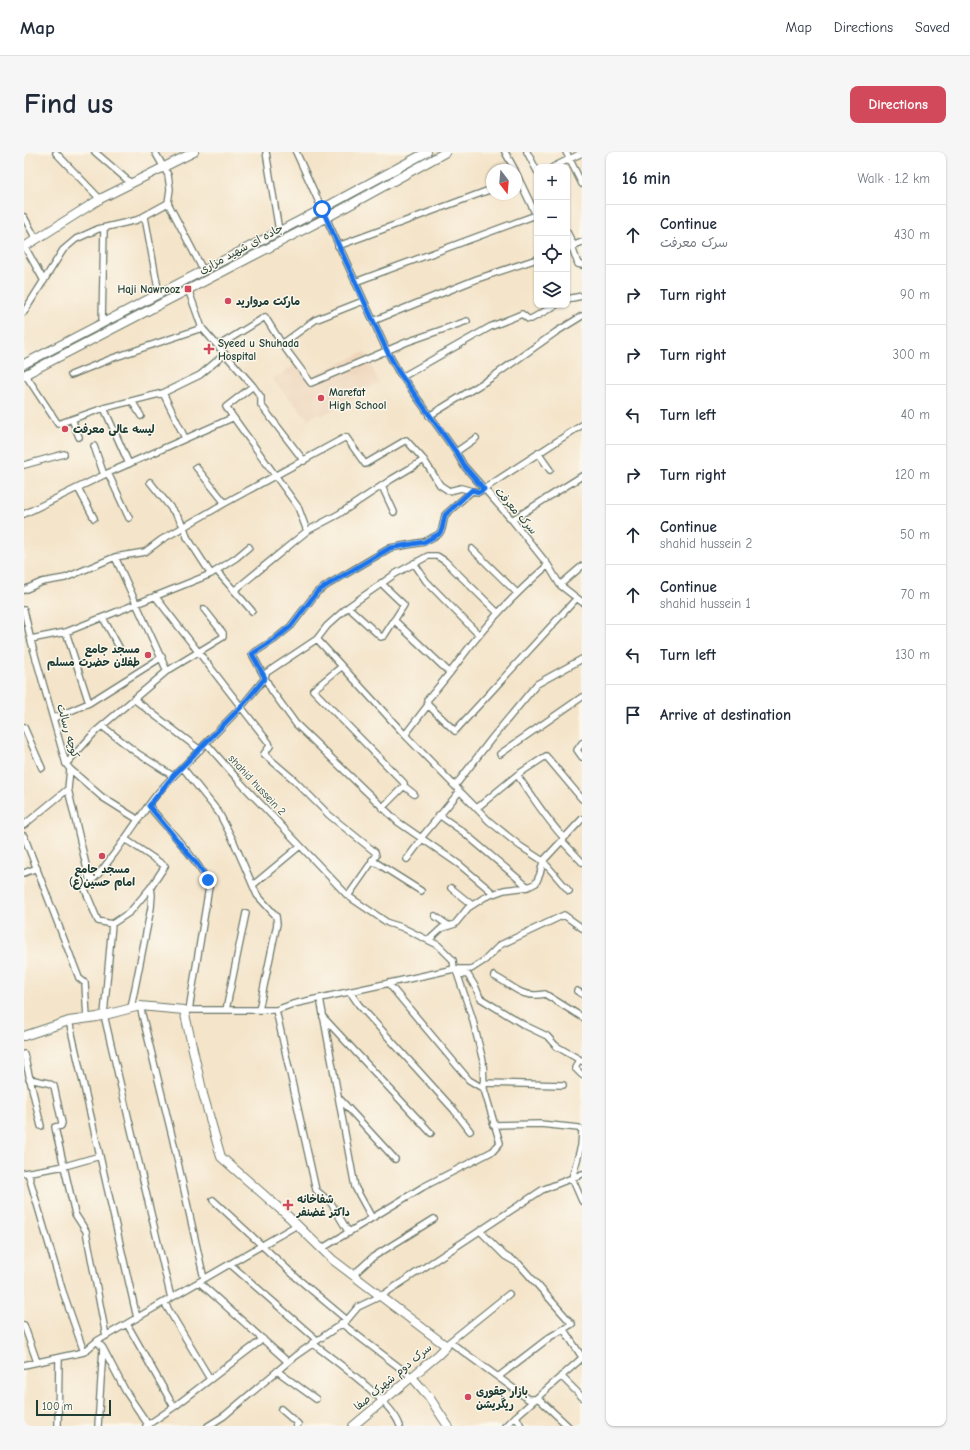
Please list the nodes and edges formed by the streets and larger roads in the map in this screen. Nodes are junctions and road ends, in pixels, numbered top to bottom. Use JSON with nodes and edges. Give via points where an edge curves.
{"nodes":[{"id":1,"x":95,"y":152,"type":"edge"},
{"id":2,"x":155,"y":152,"type":"edge"},
{"id":3,"x":194,"y":152,"type":"edge"},
{"id":4,"x":266,"y":152,"type":"edge"},
{"id":5,"x":296,"y":152,"type":"edge"},
{"id":6,"x":426,"y":152,"type":"edge"},
{"id":7,"x":446,"y":152,"type":"edge"},
{"id":8,"x":505,"y":152,"type":"edge"},
{"id":9,"x":527,"y":152,"type":"edge"},
{"id":10,"x":566,"y":152,"type":"edge"},
{"id":11,"x":56,"y":153,"type":"dead end"},
{"id":12,"x":582,"y":153,"type":"edge"},
{"id":13,"x":570,"y":159,"type":"junction"},
{"id":14,"x":511,"y":164,"type":"edge"},
{"id":15,"x":559,"y":164,"type":"edge"},
{"id":16,"x":534,"y":166,"type":"edge"},
{"id":17,"x":164,"y":167,"type":"junction"},
{"id":18,"x":132,"y":184,"type":"junction"},
{"id":19,"x":582,"y":184,"type":"edge"},
{"id":20,"x":522,"y":189,"type":"edge"},
{"id":21,"x":486,"y":191,"type":"edge"},
{"id":22,"x":100,"y":199,"type":"junction"},
{"id":23,"x":168,"y":203,"type":"junction"},
{"id":24,"x":322,"y":209,"type":"junction"},
{"id":25,"x":534,"y":212,"type":"edge"},
{"id":26,"x":24,"y":217,"type":"edge"},
{"id":27,"x":145,"y":217,"type":"junction"},
{"id":28,"x":534,"y":217,"type":"edge"},
{"id":29,"x":326,"y":218,"type":"junction"},
{"id":30,"x":104,"y":228,"type":"junction"},
{"id":31,"x":279,"y":231,"type":"junction"},
{"id":32,"x":568,"y":236,"type":"edge"},
{"id":33,"x":36,"y":239,"type":"junction"},
{"id":34,"x":582,"y":242,"type":"edge"},
{"id":35,"x":338,"y":246,"type":"junction"},
{"id":36,"x":24,"y":247,"type":"edge"},
{"id":37,"x":571,"y":247,"type":"edge"},
{"id":38,"x":534,"y":260,"type":"edge"},
{"id":39,"x":582,"y":264,"type":"edge"},
{"id":40,"x":203,"y":270,"type":"junction"},
{"id":41,"x":44,"y":281,"type":"junction"},
{"id":42,"x":355,"y":282,"type":"junction"},
{"id":43,"x":188,"y":289,"type":"junction"},
{"id":44,"x":159,"y":294,"type":"junction"},
{"id":45,"x":582,"y":296,"type":"edge"},
{"id":46,"x":570,"y":298,"type":"edge"},
{"id":47,"x":363,"y":301,"type":"junction"},
{"id":48,"x":551,"y":308,"type":"edge"},
{"id":49,"x":24,"y":312,"type":"edge"},
{"id":50,"x":582,"y":316,"type":"edge"},
{"id":51,"x":373,"y":321,"type":"junction"},
{"id":52,"x":467,"y":321,"type":"dead end"},
{"id":53,"x":102,"y":324,"type":"junction"},
{"id":54,"x":202,"y":328,"type":"junction"},
{"id":55,"x":282,"y":344,"type":"junction"},
{"id":56,"x":218,"y":346,"type":"junction"},
{"id":57,"x":387,"y":351,"type":"junction"},
{"id":58,"x":225,"y":354,"type":"junction"},
{"id":59,"x":24,"y":364,"type":"edge"},
{"id":60,"x":25,"y":375,"type":"edge"},
{"id":61,"x":71,"y":375,"type":"dead end"},
{"id":62,"x":402,"y":377,"type":"junction"},
{"id":63,"x":253,"y":386,"type":"junction"},
{"id":64,"x":163,"y":393,"type":"junction"},
{"id":65,"x":132,"y":401,"type":"junction"},
{"id":66,"x":104,"y":408,"type":"junction"},
{"id":67,"x":141,"y":416,"type":"dead end"},
{"id":68,"x":430,"y":416,"type":"junction"},
{"id":69,"x":232,"y":418,"type":"junction"},
{"id":70,"x":72,"y":419,"type":"junction"},
{"id":71,"x":582,"y":425,"type":"edge"},
{"id":72,"x":80,"y":436,"type":"dead end"},
{"id":73,"x":185,"y":438,"type":"junction"},
{"id":74,"x":476,"y":438,"type":"dead end"},
{"id":75,"x":94,"y":446,"type":"dead end"},
{"id":76,"x":456,"y":452,"type":"junction"},
{"id":77,"x":538,"y":453,"type":"junction"},
{"id":78,"x":64,"y":454,"type":"dead end"},
{"id":79,"x":424,"y":460,"type":"junction"},
{"id":80,"x":304,"y":461,"type":"junction"},
{"id":81,"x":129,"y":464,"type":"junction"},
{"id":82,"x":24,"y":465,"type":"edge"},
{"id":83,"x":196,"y":467,"type":"dead end"},
{"id":84,"x":550,"y":470,"type":"dead end"},
{"id":85,"x":106,"y":474,"type":"junction"},
{"id":86,"x":275,"y":475,"type":"junction"},
{"id":87,"x":582,"y":476,"type":"edge"},
{"id":88,"x":150,"y":482,"type":"dead end"},
{"id":89,"x":382,"y":486,"type":"junction"},
{"id":90,"x":78,"y":488,"type":"junction"},
{"id":91,"x":484,"y":489,"type":"junction"},
{"id":92,"x":472,"y":490,"type":"junction"},
{"id":93,"x":225,"y":503,"type":"junction"},
{"id":94,"x":394,"y":512,"type":"dead end"},
{"id":95,"x":24,"y":514,"type":"edge"},
{"id":96,"x":94,"y":518,"type":"dead end"},
{"id":97,"x":129,"y":518,"type":"dead end"},
{"id":98,"x":512,"y":520,"type":"junction"},
{"id":99,"x":184,"y":527,"type":"junction"},
{"id":100,"x":307,"y":531,"type":"junction"},
{"id":101,"x":249,"y":547,"type":"dead end"},
{"id":102,"x":472,"y":549,"type":"dead end"},
{"id":103,"x":115,"y":557,"type":"junction"},
{"id":104,"x":414,"y":563,"type":"junction"},
{"id":105,"x":548,"y":565,"type":"junction"},
{"id":106,"x":582,"y":566,"type":"edge"},
{"id":107,"x":217,"y":571,"type":"junction"},
{"id":108,"x":210,"y":574,"type":"junction"},
{"id":109,"x":381,"y":583,"type":"junction"},
{"id":110,"x":560,"y":585,"type":"junction"},
{"id":111,"x":24,"y":590,"type":"edge"},
{"id":112,"x":234,"y":590,"type":"junction"},
{"id":113,"x":517,"y":593,"type":"junction"},
{"id":114,"x":155,"y":596,"type":"junction"},
{"id":115,"x":576,"y":599,"type":"junction"},
{"id":116,"x":582,"y":602,"type":"edge"},
{"id":117,"x":136,"y":605,"type":"junction"},
{"id":118,"x":348,"y":607,"type":"junction"},
{"id":119,"x":204,"y":609,"type":"dead end"},
{"id":120,"x":24,"y":610,"type":"edge"},
{"id":121,"x":252,"y":611,"type":"dead end"},
{"id":122,"x":498,"y":613,"type":"junction"},
{"id":123,"x":103,"y":618,"type":"junction"},
{"id":124,"x":394,"y":620,"type":"junction"},
{"id":125,"x":66,"y":632,"type":"junction"},
{"id":126,"x":479,"y":635,"type":"junction"},
{"id":127,"x":317,"y":639,"type":"junction"},
{"id":128,"x":31,"y":640,"type":"junction"},
{"id":129,"x":24,"y":644,"type":"edge"},
{"id":130,"x":119,"y":648,"type":"dead end"},
{"id":131,"x":200,"y":652,"type":"junction"},
{"id":132,"x":162,"y":657,"type":"junction"},
{"id":133,"x":582,"y":659,"type":"edge"},
{"id":134,"x":341,"y":667,"type":"junction"},
{"id":135,"x":167,"y":671,"type":"junction"},
{"id":136,"x":450,"y":673,"type":"junction"},
{"id":137,"x":265,"y":678,"type":"junction"},
{"id":138,"x":582,"y":697,"type":"edge"},
{"id":139,"x":135,"y":700,"type":"junction"},
{"id":140,"x":89,"y":703,"type":"junction"},
{"id":141,"x":428,"y":705,"type":"junction"},
{"id":142,"x":242,"y":706,"type":"junction"},
{"id":143,"x":54,"y":718,"type":"junction"},
{"id":144,"x":102,"y":726,"type":"junction"},
{"id":145,"x":24,"y":727,"type":"edge"},
{"id":146,"x":405,"y":735,"type":"junction"},
{"id":147,"x":206,"y":743,"type":"junction"},
{"id":148,"x":582,"y":743,"type":"edge"},
{"id":149,"x":200,"y":750,"type":"junction"},
{"id":150,"x":500,"y":754,"type":"dead end"},
{"id":151,"x":582,"y":757,"type":"edge"},
{"id":152,"x":68,"y":766,"type":"junction"},
{"id":153,"x":42,"y":768,"type":"dead end"},
{"id":154,"x":183,"y":768,"type":"junction"},
{"id":155,"x":517,"y":775,"type":"junction"},
{"id":156,"x":173,"y":776,"type":"junction"},
{"id":157,"x":404,"y":786,"type":"junction"},
{"id":158,"x":455,"y":786,"type":"junction"},
{"id":159,"x":68,"y":789,"type":"junction"},
{"id":160,"x":460,"y":791,"type":"junction"},
{"id":161,"x":414,"y":794,"type":"dead end"},
{"id":162,"x":582,"y":799,"type":"edge"},
{"id":163,"x":149,"y":806,"type":"junction"},
{"id":164,"x":382,"y":808,"type":"junction"},
{"id":165,"x":477,"y":808,"type":"junction"},
{"id":166,"x":439,"y":815,"type":"junction"},
{"id":167,"x":137,"y":819,"type":"junction"},
{"id":168,"x":582,"y":820,"type":"edge"},
{"id":169,"x":24,"y":824,"type":"edge"},
{"id":170,"x":24,"y":836,"type":"edge"},
{"id":171,"x":125,"y":839,"type":"junction"},
{"id":172,"x":422,"y":839,"type":"junction"},
{"id":173,"x":563,"y":840,"type":"junction"},
{"id":174,"x":300,"y":846,"type":"junction"},
{"id":175,"x":408,"y":859,"type":"dead end"},
{"id":176,"x":372,"y":860,"type":"junction"},
{"id":177,"x":543,"y":861,"type":"junction"},
{"id":178,"x":582,"y":862,"type":"edge"},
{"id":179,"x":37,"y":868,"type":"junction"},
{"id":180,"x":24,"y":873,"type":"edge"},
{"id":181,"x":90,"y":882,"type":"junction"},
{"id":182,"x":253,"y":885,"type":"junction"},
{"id":183,"x":151,"y":887,"type":"junction"},
{"id":184,"x":528,"y":887,"type":"junction"},
{"id":185,"x":451,"y":888,"type":"dead end"},
{"id":186,"x":421,"y":891,"type":"dead end"},
{"id":187,"x":569,"y":891,"type":"dead end"},
{"id":188,"x":492,"y":892,"type":"junction"},
{"id":189,"x":348,"y":896,"type":"junction"},
{"id":190,"x":472,"y":905,"type":"junction"},
{"id":191,"x":246,"y":913,"type":"dead end"},
{"id":192,"x":435,"y":916,"type":"dead end"},
{"id":193,"x":112,"y":924,"type":"junction"},
{"id":194,"x":449,"y":926,"type":"junction"},
{"id":195,"x":582,"y":928,"type":"edge"},
{"id":196,"x":429,"y":940,"type":"junction"},
{"id":197,"x":456,"y":971,"type":"junction"},
{"id":198,"x":494,"y":976,"type":"dead end"},
{"id":199,"x":388,"y":983,"type":"junction"},
{"id":200,"x":350,"y":992,"type":"junction"},
{"id":201,"x":320,"y":998,"type":"junction"},
{"id":202,"x":140,"y":1006,"type":"junction"},
{"id":203,"x":131,"y":1008,"type":"junction"},
{"id":204,"x":186,"y":1010,"type":"junction"},
{"id":205,"x":226,"y":1010,"type":"junction"},
{"id":206,"x":259,"y":1010,"type":"junction"},
{"id":207,"x":276,"y":1010,"type":"junction"},
{"id":208,"x":104,"y":1015,"type":"junction"},
{"id":209,"x":323,"y":1017,"type":"junction"},
{"id":210,"x":582,"y":1017,"type":"edge"},
{"id":211,"x":87,"y":1018,"type":"junction"},
{"id":212,"x":69,"y":1021,"type":"junction"},
{"id":213,"x":24,"y":1035,"type":"edge"},
{"id":214,"x":24,"y":1054,"type":"edge"},
{"id":215,"x":581,"y":1060,"type":"edge"},
{"id":216,"x":582,"y":1076,"type":"edge"},
{"id":217,"x":29,"y":1079,"type":"junction"},
{"id":218,"x":483,"y":1082,"type":"junction"},
{"id":219,"x":563,"y":1085,"type":"dead end"},
{"id":220,"x":484,"y":1089,"type":"junction"},
{"id":221,"x":338,"y":1097,"type":"junction"},
{"id":222,"x":494,"y":1125,"type":"junction"},
{"id":223,"x":41,"y":1126,"type":"dead end"},
{"id":224,"x":470,"y":1131,"type":"dead end"},
{"id":225,"x":582,"y":1131,"type":"edge"},
{"id":226,"x":431,"y":1133,"type":"dead end"},
{"id":227,"x":100,"y":1156,"type":"junction"},
{"id":228,"x":395,"y":1159,"type":"dead end"},
{"id":229,"x":64,"y":1166,"type":"junction"},
{"id":230,"x":26,"y":1173,"type":"edge"},
{"id":231,"x":582,"y":1174,"type":"edge"},
{"id":232,"x":572,"y":1178,"type":"junction"},
{"id":233,"x":213,"y":1200,"type":"dead end"},
{"id":234,"x":582,"y":1201,"type":"edge"},
{"id":235,"x":372,"y":1218,"type":"junction"},
{"id":236,"x":434,"y":1219,"type":"dead end"},
{"id":237,"x":297,"y":1225,"type":"junction"},
{"id":238,"x":480,"y":1231,"type":"junction"},
{"id":239,"x":349,"y":1233,"type":"junction"},
{"id":240,"x":262,"y":1246,"type":"junction"},
{"id":241,"x":322,"y":1249,"type":"junction"},
{"id":242,"x":230,"y":1264,"type":"junction"},
{"id":243,"x":353,"y":1275,"type":"junction"},
{"id":244,"x":204,"y":1279,"type":"junction"},
{"id":245,"x":199,"y":1282,"type":"junction"},
{"id":246,"x":509,"y":1294,"type":"dead end"},
{"id":247,"x":381,"y":1296,"type":"junction"},
{"id":248,"x":171,"y":1298,"type":"junction"},
{"id":249,"x":164,"y":1302,"type":"junction"},
{"id":250,"x":137,"y":1318,"type":"junction"},
{"id":251,"x":344,"y":1322,"type":"junction"},
{"id":252,"x":127,"y":1324,"type":"junction"},
{"id":253,"x":24,"y":1325,"type":"edge"},
{"id":254,"x":564,"y":1330,"type":"junction"},
{"id":255,"x":106,"y":1336,"type":"junction"},
{"id":256,"x":263,"y":1339,"type":"junction"},
{"id":257,"x":98,"y":1341,"type":"junction"},
{"id":258,"x":315,"y":1342,"type":"junction"},
{"id":259,"x":447,"y":1343,"type":"junction"},
{"id":260,"x":103,"y":1348,"type":"junction"},
{"id":261,"x":84,"y":1352,"type":"junction"},
{"id":262,"x":59,"y":1358,"type":"junction"},
{"id":263,"x":582,"y":1358,"type":"edge"},
{"id":264,"x":37,"y":1362,"type":"junction"},
{"id":265,"x":288,"y":1362,"type":"junction"},
{"id":266,"x":24,"y":1365,"type":"edge"},
{"id":267,"x":277,"y":1371,"type":"junction"},
{"id":268,"x":561,"y":1376,"type":"junction"},
{"id":269,"x":412,"y":1377,"type":"junction"},
{"id":270,"x":498,"y":1377,"type":"junction"},
{"id":271,"x":210,"y":1379,"type":"junction"},
{"id":272,"x":582,"y":1397,"type":"edge"},
{"id":273,"x":316,"y":1399,"type":"dead end"},
{"id":274,"x":534,"y":1399,"type":"junction"},
{"id":275,"x":382,"y":1402,"type":"junction"},
{"id":276,"x":174,"y":1407,"type":"junction"},
{"id":277,"x":281,"y":1409,"type":"dead end"},
{"id":278,"x":516,"y":1416,"type":"junction"},
{"id":279,"x":58,"y":1426,"type":"edge"},
{"id":280,"x":98,"y":1426,"type":"edge"},
{"id":281,"x":148,"y":1426,"type":"edge"},
{"id":282,"x":208,"y":1426,"type":"edge"},
{"id":283,"x":296,"y":1426,"type":"edge"},
{"id":284,"x":353,"y":1426,"type":"edge"},
{"id":285,"x":400,"y":1426,"type":"edge"},
{"id":286,"x":448,"y":1426,"type":"edge"},
{"id":287,"x":505,"y":1426,"type":"edge"},
{"id":288,"x":520,"y":1426,"type":"edge"},
{"id":289,"x":568,"y":1426,"type":"edge"}],
"edges":[{"from":1,"to":18,"type":"street"},
{"from":2,"to":17,"type":"street"},
{"from":3,"to":17,"type":"street"},
{"from":4,"to":31,"type":"street"},
{"from":5,"to":24,"type":"street","name":"سرک معرفت"},
{"from":6,"to":24,"type":"street"},
{"from":7,"to":29,"type":"street","name":"جاده ای شهید مزاری"},
{"from":8,"to":14,"type":"street"},
{"from":9,"to":16,"type":"street"},
{"from":10,"to":13,"type":"street"},
{"from":11,"to":22,"type":"street"},
{"from":12,"to":13,"type":"street"},
{"from":13,"to":15,"type":"street"},
{"from":13,"to":19,"type":"street"},
{"from":17,"to":18,"type":"street"},
{"from":17,"to":23,"type":"street","via":[[170,189]]},
{"from":18,"to":22,"type":"street"},
{"from":20,"to":25,"type":"street"},
{"from":21,"to":35,"type":"street"},
{"from":22,"to":33,"type":"street"},
{"from":23,"to":27,"type":"street"},
{"from":23,"to":40,"type":"street"},
{"from":24,"to":29,"type":"street","name":"سرک معرفت"},
{"from":24,"to":31,"type":"street"},
{"from":26,"to":33,"type":"street"},
{"from":27,"to":30,"type":"street"},
{"from":27,"to":44,"type":"street"},
{"from":28,"to":42,"type":"street"},
{"from":29,"to":35,"type":"street","name":"سرک معرفت"},
{"from":29,"to":43,"type":"street","name":"جاده ای شهید مزاری"},
{"from":30,"to":41,"type":"street","via":[[76,239],[63,250]]},
{"from":30,"to":53,"type":"street"},
{"from":31,"to":40,"type":"street"},
{"from":32,"to":37,"type":"street"},
{"from":33,"to":36,"type":"street"},
{"from":34,"to":37,"type":"street"},
{"from":35,"to":42,"type":"street","name":"سرک معرفت"},
{"from":36,"to":41,"type":"street"},
{"from":37,"to":39,"type":"street","via":[[578,264]]},
{"from":38,"to":51,"type":"street","via":[[477,279]]},
{"from":40,"to":44,"type":"street"},
{"from":41,"to":49,"type":"street"},
{"from":42,"to":47,"type":"street","name":"سرک معرفت"},
{"from":43,"to":54,"type":"street"},
{"from":43,"to":60,"type":"street","name":"جاده ای شهید مزاری"},
{"from":44,"to":53,"type":"street"},
{"from":45,"to":46,"type":"street"},
{"from":47,"to":51,"type":"street","name":"سرک معرفت"},
{"from":47,"to":55,"type":"street","via":[[315,320]]},
{"from":48,"to":62,"type":"street","via":[[531,319],[522,314],[490,327]]},
{"from":50,"to":68,"type":"street"},
{"from":51,"to":57,"type":"street","name":"سرک معرفت"},
{"from":52,"to":57,"type":"street"},
{"from":53,"to":59,"type":"street"},
{"from":54,"to":56,"type":"street"},
{"from":54,"to":61,"type":"street"},
{"from":55,"to":56,"type":"street","via":[[263,317]]},
{"from":55,"to":57,"type":"street","via":[[311,383]]},
{"from":56,"to":58,"type":"street"},
{"from":57,"to":62,"type":"street","name":"سرک معرفت"},
{"from":58,"to":63,"type":"street"},
{"from":58,"to":64,"type":"street","via":[[200,375]]},
{"from":60,"to":70,"type":"street","via":[[57,423]]},
{"from":62,"to":68,"type":"street","name":"سرک معرفت"},
{"from":63,"to":69,"type":"street","via":[[226,407]]},
{"from":63,"to":80,"type":"street","via":[[261,397],[261,405]]},
{"from":64,"to":65,"type":"street"},
{"from":64,"to":73,"type":"street"},
{"from":65,"to":66,"type":"street"},
{"from":65,"to":67,"type":"street"},
{"from":66,"to":70,"type":"street"},
{"from":66,"to":81,"type":"street"},
{"from":68,"to":76,"type":"street","name":"سرک معرفت"},
{"from":69,"to":73,"type":"street"},
{"from":69,"to":86,"type":"street"},
{"from":70,"to":72,"type":"street"},
{"from":71,"to":77,"type":"street"},
{"from":73,"to":81,"type":"street"},
{"from":74,"to":76,"type":"street"},
{"from":75,"to":85,"type":"street"},
{"from":76,"to":91,"type":"street","name":"سرک معرفت","via":[[464,466]]},
{"from":77,"to":84,"type":"street"},
{"from":77,"to":91,"type":"street"},
{"from":78,"to":82,"type":"street"},
{"from":79,"to":80,"type":"street","via":[[404,440],[365,464],[346,437]]},
{"from":79,"to":89,"type":"street"},
{"from":79,"to":92,"type":"street","via":[[440,485],[449,491],[461,488]]},
{"from":80,"to":86,"type":"street"},
{"from":81,"to":85,"type":"street"},
{"from":83,"to":93,"type":"street"},
{"from":85,"to":90,"type":"street"},
{"from":85,"to":97,"type":"street"},
{"from":86,"to":93,"type":"street"},
{"from":86,"to":100,"type":"street","via":[[298,507]]},
{"from":87,"to":98,"type":"street"},
{"from":88,"to":99,"type":"street"},
{"from":89,"to":94,"type":"street"},
{"from":89,"to":100,"type":"street"},
{"from":90,"to":95,"type":"street"},
{"from":90,"to":96,"type":"street"},
{"from":91,"to":92,"type":"street","via":[[479,492]]},
{"from":91,"to":98,"type":"street","name":"سرک معرفت"},
{"from":92,"to":137,"type":"street","via":[[445,515],[439,534],[424,542],[390,548],[317,592],[291,626],[252,654]]},
{"from":93,"to":99,"type":"street"},
{"from":98,"to":105,"type":"street","name":"سرک معرفت"},
{"from":99,"to":103,"type":"street","via":[[145,552]]},
{"from":99,"to":108,"type":"street","via":[[187,537]]},
{"from":100,"to":112,"type":"street"},
{"from":101,"to":107,"type":"street"},
{"from":102,"to":113,"type":"street"},
{"from":103,"to":111,"type":"street","via":[[65,578],[42,582]]},
{"from":103,"to":117,"type":"street"},
{"from":104,"to":109,"type":"street"},
{"from":104,"to":122,"type":"street","via":[[428,556],[437,556]]},
{"from":104,"to":126,"type":"street","via":[[437,593]]},
{"from":105,"to":110,"type":"street","name":"سرک معرفت"},
{"from":105,"to":113,"type":"street"},
{"from":106,"to":110,"type":"street"},
{"from":107,"to":108,"type":"street"},
{"from":107,"to":112,"type":"street"},
{"from":108,"to":114,"type":"street"},
{"from":109,"to":118,"type":"street"},
{"from":109,"to":124,"type":"street","via":[[404,605]]},
{"from":110,"to":115,"type":"street","name":"سرک معرفت"},
{"from":112,"to":121,"type":"street"},
{"from":113,"to":122,"type":"street"},
{"from":114,"to":117,"type":"street"},
{"from":114,"to":131,"type":"street"},
{"from":115,"to":116,"type":"street","name":"سرک معرفت"},
{"from":115,"to":141,"type":"street","via":[[455,731]]},
{"from":117,"to":123,"type":"street"},
{"from":117,"to":132,"type":"street"},
{"from":118,"to":124,"type":"street","via":[[381,637]]},
{"from":118,"to":127,"type":"street"},
{"from":119,"to":131,"type":"street","via":[[224,636]]},
{"from":120,"to":128,"type":"street","name":"کوچه رسالت"},
{"from":122,"to":126,"type":"street"},
{"from":123,"to":125,"type":"street"},
{"from":123,"to":130,"type":"street"},
{"from":124,"to":136,"type":"street"},
{"from":125,"to":128,"type":"street"},
{"from":125,"to":140,"type":"street"},
{"from":126,"to":136,"type":"street"},
{"from":127,"to":134,"type":"street"},
{"from":127,"to":137,"type":"street","via":[[266,673]]},
{"from":128,"to":129,"type":"street"},
{"from":128,"to":143,"type":"street","name":"کوچه رسالت"},
{"from":131,"to":135,"type":"street"},
{"from":131,"to":142,"type":"street"},
{"from":132,"to":135,"type":"street"},
{"from":132,"to":140,"type":"street"},
{"from":133,"to":158,"type":"street","via":[[538,684]]},
{"from":134,"to":146,"type":"street"},
{"from":134,"to":157,"type":"street","via":[[315,688],[314,692],[404,783]]},
{"from":135,"to":139,"type":"street"},
{"from":136,"to":141,"type":"street","via":[[427,700]]},
{"from":137,"to":142,"type":"street"},
{"from":137,"to":164,"type":"street","via":[[296,724]]},
{"from":138,"to":150,"type":"street"},
{"from":139,"to":144,"type":"street"},
{"from":139,"to":149,"type":"street"},
{"from":140,"to":143,"type":"street"},
{"from":141,"to":146,"type":"street"},
{"from":142,"to":147,"type":"street"},
{"from":142,"to":176,"type":"street","via":[[269,743],[270,746],[264,754],[293,778],[329,815],[375,852],[376,856]]},
{"from":143,"to":152,"type":"street","name":"کوچه رسالت"},
{"from":144,"to":152,"type":"street"},
{"from":144,"to":156,"type":"street"},
{"from":145,"to":153,"type":"street"},
{"from":146,"to":158,"type":"street"},
{"from":147,"to":149,"type":"street"},
{"from":147,"to":174,"type":"street","name":"shahid hussein 2"},
{"from":148,"to":151,"type":"street","via":[[577,750]]},
{"from":149,"to":154,"type":"street"},
{"from":152,"to":159,"type":"street","name":"کوچه رسالت"},
{"from":152,"to":167,"type":"street","via":[[102,797]]},
{"from":154,"to":156,"type":"street"},
{"from":154,"to":182,"type":"street","via":[[219,813]]},
{"from":155,"to":162,"type":"street","via":[[546,756]]},
{"from":155,"to":165,"type":"street"},
{"from":155,"to":173,"type":"street"},
{"from":156,"to":163,"type":"street"},
{"from":157,"to":161,"type":"street"},
{"from":157,"to":164,"type":"street"},
{"from":158,"to":160,"type":"street"},
{"from":159,"to":169,"type":"street"},
{"from":159,"to":181,"type":"street","name":"کوچه رسالت"},
{"from":160,"to":165,"type":"street"},
{"from":160,"to":166,"type":"street"},
{"from":163,"to":167,"type":"street"},
{"from":163,"to":204,"type":"street","via":[[208,880]]},
{"from":164,"to":172,"type":"street"},
{"from":165,"to":177,"type":"street","via":[[500,830]]},
{"from":166,"to":172,"type":"street"},
{"from":166,"to":184,"type":"street","via":[[462,831]]},
{"from":167,"to":171,"type":"street"},
{"from":168,"to":173,"type":"street"},
{"from":170,"to":179,"type":"street"},
{"from":171,"to":181,"type":"street"},
{"from":171,"to":183,"type":"street","via":[[165,866]]},
{"from":172,"to":175,"type":"street"},
{"from":172,"to":188,"type":"street","via":[[460,865]]},
{"from":173,"to":177,"type":"street"},
{"from":173,"to":178,"type":"street"},
{"from":174,"to":182,"type":"street"},
{"from":174,"to":189,"type":"street","name":"shahid hussein 2"},
{"from":176,"to":186,"type":"street"},
{"from":176,"to":189,"type":"street"},
{"from":177,"to":184,"type":"street","via":[[536,883]]},
{"from":177,"to":187,"type":"street"},
{"from":179,"to":180,"type":"street"},
{"from":179,"to":211,"type":"street","via":[[79,978],[85,983]]},
{"from":181,"to":193,"type":"street","via":[[84,884],[84,887],[98,921]]},
{"from":182,"to":206,"type":"street","via":[[260,900],[277,919]]},
{"from":183,"to":193,"type":"street","via":[[130,912]]},
{"from":183,"to":203,"type":"street","via":[[150,908]]},
{"from":184,"to":188,"type":"street"},
{"from":185,"to":190,"type":"street"},
{"from":188,"to":190,"type":"street"},
{"from":189,"to":196,"type":"street","name":"shahid hussein 2","via":[[388,923]]},
{"from":190,"to":194,"type":"street","via":[[455,924]]},
{"from":191,"to":205,"type":"street"},
{"from":192,"to":194,"type":"street"},
{"from":193,"to":208,"type":"street"},
{"from":194,"to":196,"type":"street","via":[[442,928]]},
{"from":195,"to":197,"type":"street","via":[[564,915],[500,945],[472,969]]},
{"from":196,"to":197,"type":"street","name":"shahid hussein 2","via":[[453,960]]},
{"from":197,"to":199,"type":"street"},
{"from":197,"to":215,"type":"street","via":[[468,975],[480,998],[547,1036],[556,1046]]},
{"from":197,"to":218,"type":"street","name":"shahid hussein 2","via":[[472,1016],[482,1061]]},
{"from":198,"to":210,"type":"street","via":[[525,995],[545,994]]},
{"from":199,"to":200,"type":"street"},
{"from":199,"to":220,"type":"street","via":[[469,1080]]},
{"from":200,"to":201,"type":"street"},
{"from":200,"to":224,"type":"street"},
{"from":201,"to":207,"type":"street"},
{"from":201,"to":209,"type":"street"},
{"from":202,"to":203,"type":"street"},
{"from":202,"to":204,"type":"street"},
{"from":202,"to":244,"type":"street"},
{"from":203,"to":208,"type":"street"},
{"from":204,"to":205,"type":"street"},
{"from":204,"to":237,"type":"street","via":[[203,1094],[221,1157]]},
{"from":205,"to":206,"type":"street"},
{"from":206,"to":207,"type":"street"},
{"from":207,"to":239,"type":"street","via":[[316,1190],[331,1203]]},
{"from":208,"to":211,"type":"street"},
{"from":208,"to":248,"type":"street"},
{"from":209,"to":221,"type":"street"},
{"from":209,"to":226,"type":"street"},
{"from":211,"to":212,"type":"street"},
{"from":212,"to":213,"type":"street"},
{"from":212,"to":227,"type":"street"},
{"from":214,"to":217,"type":"street"},
{"from":215,"to":216,"type":"street","via":[[575,1068]]},
{"from":217,"to":223,"type":"street"},
{"from":217,"to":229,"type":"street","via":[[48,1082],[54,1086],[62,1122],[61,1126],[55,1127]]},
{"from":218,"to":219,"type":"street"},
{"from":218,"to":220,"type":"street","name":"shahid hussein 2"},
{"from":220,"to":222,"type":"street","name":"shahid hussein 2"},
{"from":221,"to":228,"type":"street"},
{"from":221,"to":235,"type":"street","via":[[355,1187]]},
{"from":222,"to":225,"type":"street","via":[[540,1124],[579,1128]]},
{"from":222,"to":235,"type":"street","name":"shahid hussein 2","via":[[500,1143],[493,1152],[422,1187]]},
{"from":225,"to":232,"type":"street","via":[[581,1146]]},
{"from":227,"to":229,"type":"street"},
{"from":227,"to":250,"type":"street"},
{"from":229,"to":230,"type":"street"},
{"from":229,"to":255,"type":"street","via":[[75,1214],[86,1231]]},
{"from":230,"to":261,"type":"street"},
{"from":231,"to":232,"type":"street"},
{"from":232,"to":234,"type":"street"},
{"from":232,"to":238,"type":"street","via":[[542,1190]]},
{"from":233,"to":240,"type":"street"},
{"from":235,"to":239,"type":"street"},
{"from":236,"to":243,"type":"street","via":[[373,1257]]},
{"from":237,"to":240,"type":"street"},
{"from":237,"to":241,"type":"street"},
{"from":238,"to":247,"type":"street"},
{"from":238,"to":254,"type":"street","via":[[505,1256],[519,1264],[572,1324]]},
{"from":239,"to":241,"type":"street"},
{"from":240,"to":242,"type":"street"},
{"from":240,"to":251,"type":"street"},
{"from":241,"to":243,"type":"street"},
{"from":242,"to":244,"type":"street"},
{"from":242,"to":258,"type":"street"},
{"from":243,"to":247,"type":"street"},
{"from":244,"to":245,"type":"street"},
{"from":245,"to":248,"type":"street"},
{"from":245,"to":256,"type":"street"},
{"from":246,"to":259,"type":"street"},
{"from":247,"to":251,"type":"street","via":[[358,1308]]},
{"from":247,"to":259,"type":"street"},
{"from":248,"to":249,"type":"street"},
{"from":249,"to":250,"type":"street"},
{"from":249,"to":271,"type":"street"},
{"from":250,"to":252,"type":"street"},
{"from":251,"to":258,"type":"street"},
{"from":251,"to":269,"type":"street"},
{"from":252,"to":255,"type":"street"},
{"from":252,"to":276,"type":"street"},
{"from":253,"to":264,"type":"street"},
{"from":254,"to":263,"type":"street"},
{"from":254,"to":270,"type":"street","via":[[550,1337]]},
{"from":255,"to":257,"type":"street"},
{"from":256,"to":265,"type":"street"},
{"from":256,"to":271,"type":"street"},
{"from":257,"to":260,"type":"street"},
{"from":257,"to":261,"type":"street"},
{"from":258,"to":265,"type":"street"},
{"from":258,"to":275,"type":"street"},
{"from":259,"to":269,"type":"street","name":"سرک دوم شهرک صفا","via":[[438,1355]]},
{"from":259,"to":270,"type":"street"},
{"from":260,"to":280,"type":"street"},
{"from":260,"to":281,"type":"street","via":[[126,1392]]},
{"from":261,"to":262,"type":"street"},
{"from":262,"to":264,"type":"street"},
{"from":262,"to":279,"type":"street"},
{"from":263,"to":268,"type":"street"},
{"from":264,"to":266,"type":"street"},
{"from":265,"to":267,"type":"street"},
{"from":267,"to":273,"type":"street"},
{"from":267,"to":282,"type":"street","via":[[224,1416]]},
{"from":268,"to":272,"type":"street"},
{"from":268,"to":274,"type":"street"},
{"from":269,"to":275,"type":"street","name":"سرک دوم شهرک صفا"},
{"from":269,"to":286,"type":"street"},
{"from":270,"to":274,"type":"street","via":[[528,1399]]},
{"from":271,"to":276,"type":"street"},
{"from":274,"to":278,"type":"street"},
{"from":274,"to":289,"type":"street","via":[[539,1399]]},
{"from":275,"to":284,"type":"street","name":"سرک دوم شهرک صفا"},
{"from":275,"to":285,"type":"street","via":[[399,1421]]},
{"from":276,"to":281,"type":"street"},
{"from":277,"to":283,"type":"street","via":[[298,1424]]},
{"from":278,"to":287,"type":"street"},
{"from":278,"to":288,"type":"street"}]}
